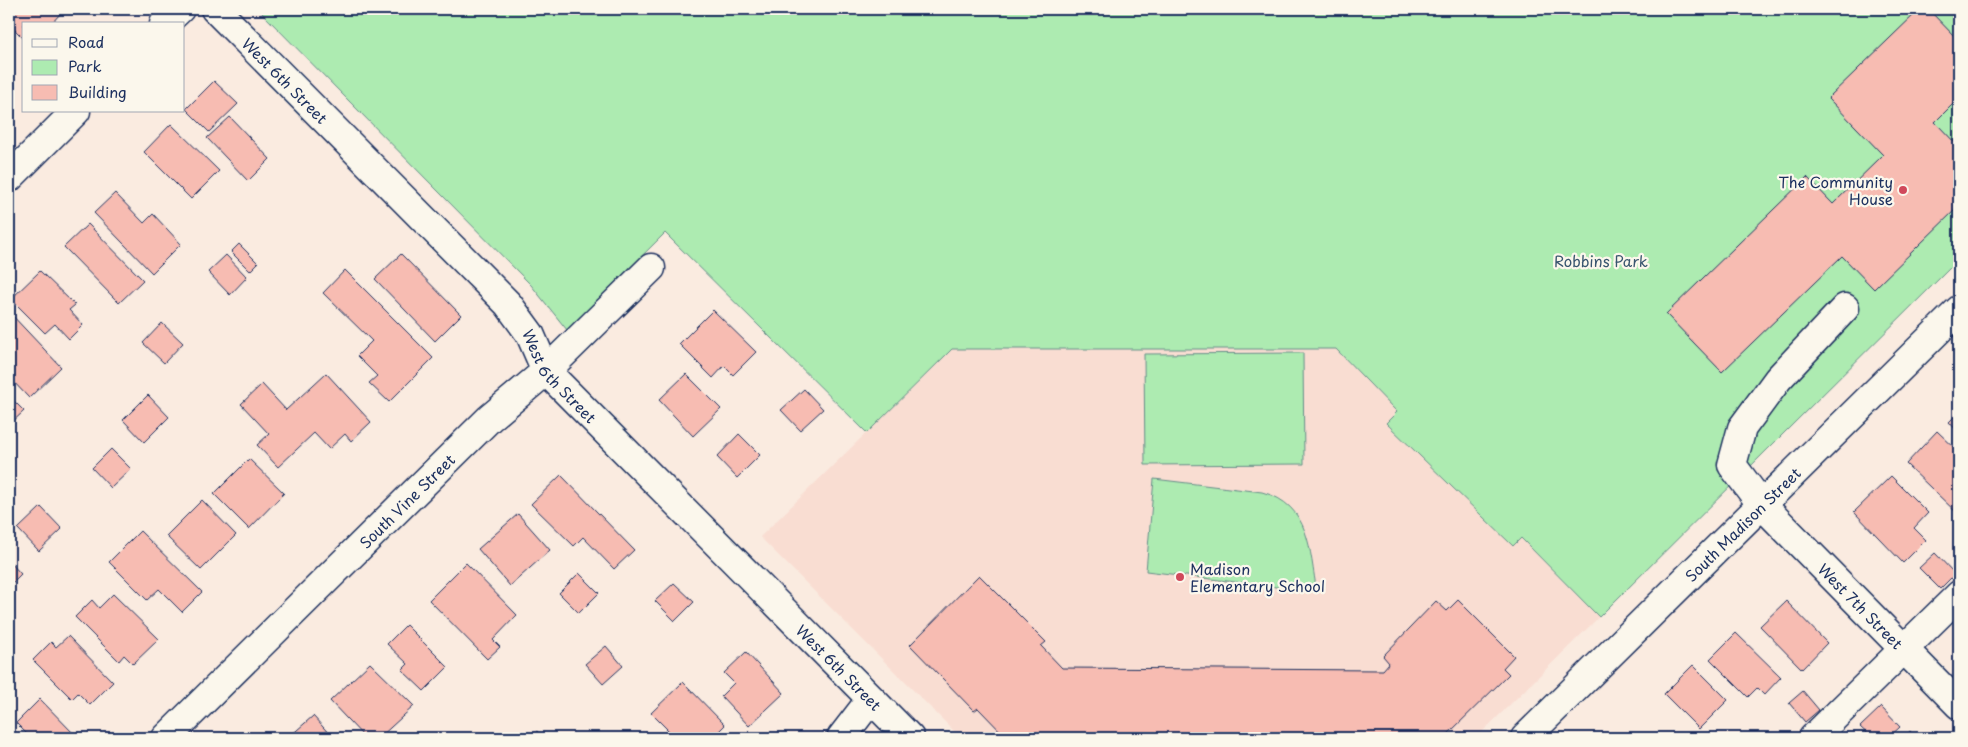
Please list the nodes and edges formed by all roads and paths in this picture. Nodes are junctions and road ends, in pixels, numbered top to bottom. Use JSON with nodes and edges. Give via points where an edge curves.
{"nodes":[{"id":1,"x":180,"y":9,"type":"edge"},
{"id":2,"x":215,"y":9,"type":"edge"},
{"id":3,"x":166,"y":22,"type":"edge"},
{"id":4,"x":75,"y":112,"type":"edge"},
{"id":5,"x":9,"y":178,"type":"edge"},
{"id":6,"x":651,"y":268,"type":"dead end"},
{"id":7,"x":1845,"y":308,"type":"dead end"},
{"id":8,"x":1959,"y":310,"type":"edge"},
{"id":9,"x":546,"y":371,"type":"junction"},
{"id":10,"x":1762,"y":505,"type":"junction"},
{"id":11,"x":1959,"y":595,"type":"edge"},
{"id":12,"x":1904,"y":649,"type":"junction"},
{"id":13,"x":871,"y":699,"type":"junction"},
{"id":14,"x":1959,"y":705,"type":"edge"},
{"id":15,"x":166,"y":738,"type":"edge"},
{"id":16,"x":841,"y":738,"type":"edge"},
{"id":17,"x":910,"y":738,"type":"edge"},
{"id":18,"x":1525,"y":738,"type":"edge"},
{"id":19,"x":1813,"y":738,"type":"edge"}],
"edges":[{"from":1,"to":3,"type":"street"},
{"from":2,"to":9,"type":"street","name":"West 6th Street","via":[[508,304],[530,334]]},
{"from":4,"to":5,"type":"street"},
{"from":6,"to":9,"type":"street","name":"South Vine Street"},
{"from":7,"to":10,"type":"street","name":"West 7th Street","via":[[1778,379],[1742,428],[1732,465]]},
{"from":8,"to":10,"type":"street","name":"South Madison Street"},
{"from":9,"to":13,"type":"street","name":"West 6th Street"},
{"from":9,"to":15,"type":"street","name":"South Vine Street","via":[[490,418]]},
{"from":10,"to":12,"type":"street","name":"West 7th Street"},
{"from":10,"to":18,"type":"street","name":"South Madison Street"},
{"from":11,"to":12,"type":"street"},
{"from":12,"to":14,"type":"street","name":"West 7th Street"},
{"from":12,"to":19,"type":"street"},
{"from":13,"to":16,"type":"street"},
{"from":13,"to":17,"type":"street","name":"West 6th Street"}]}
